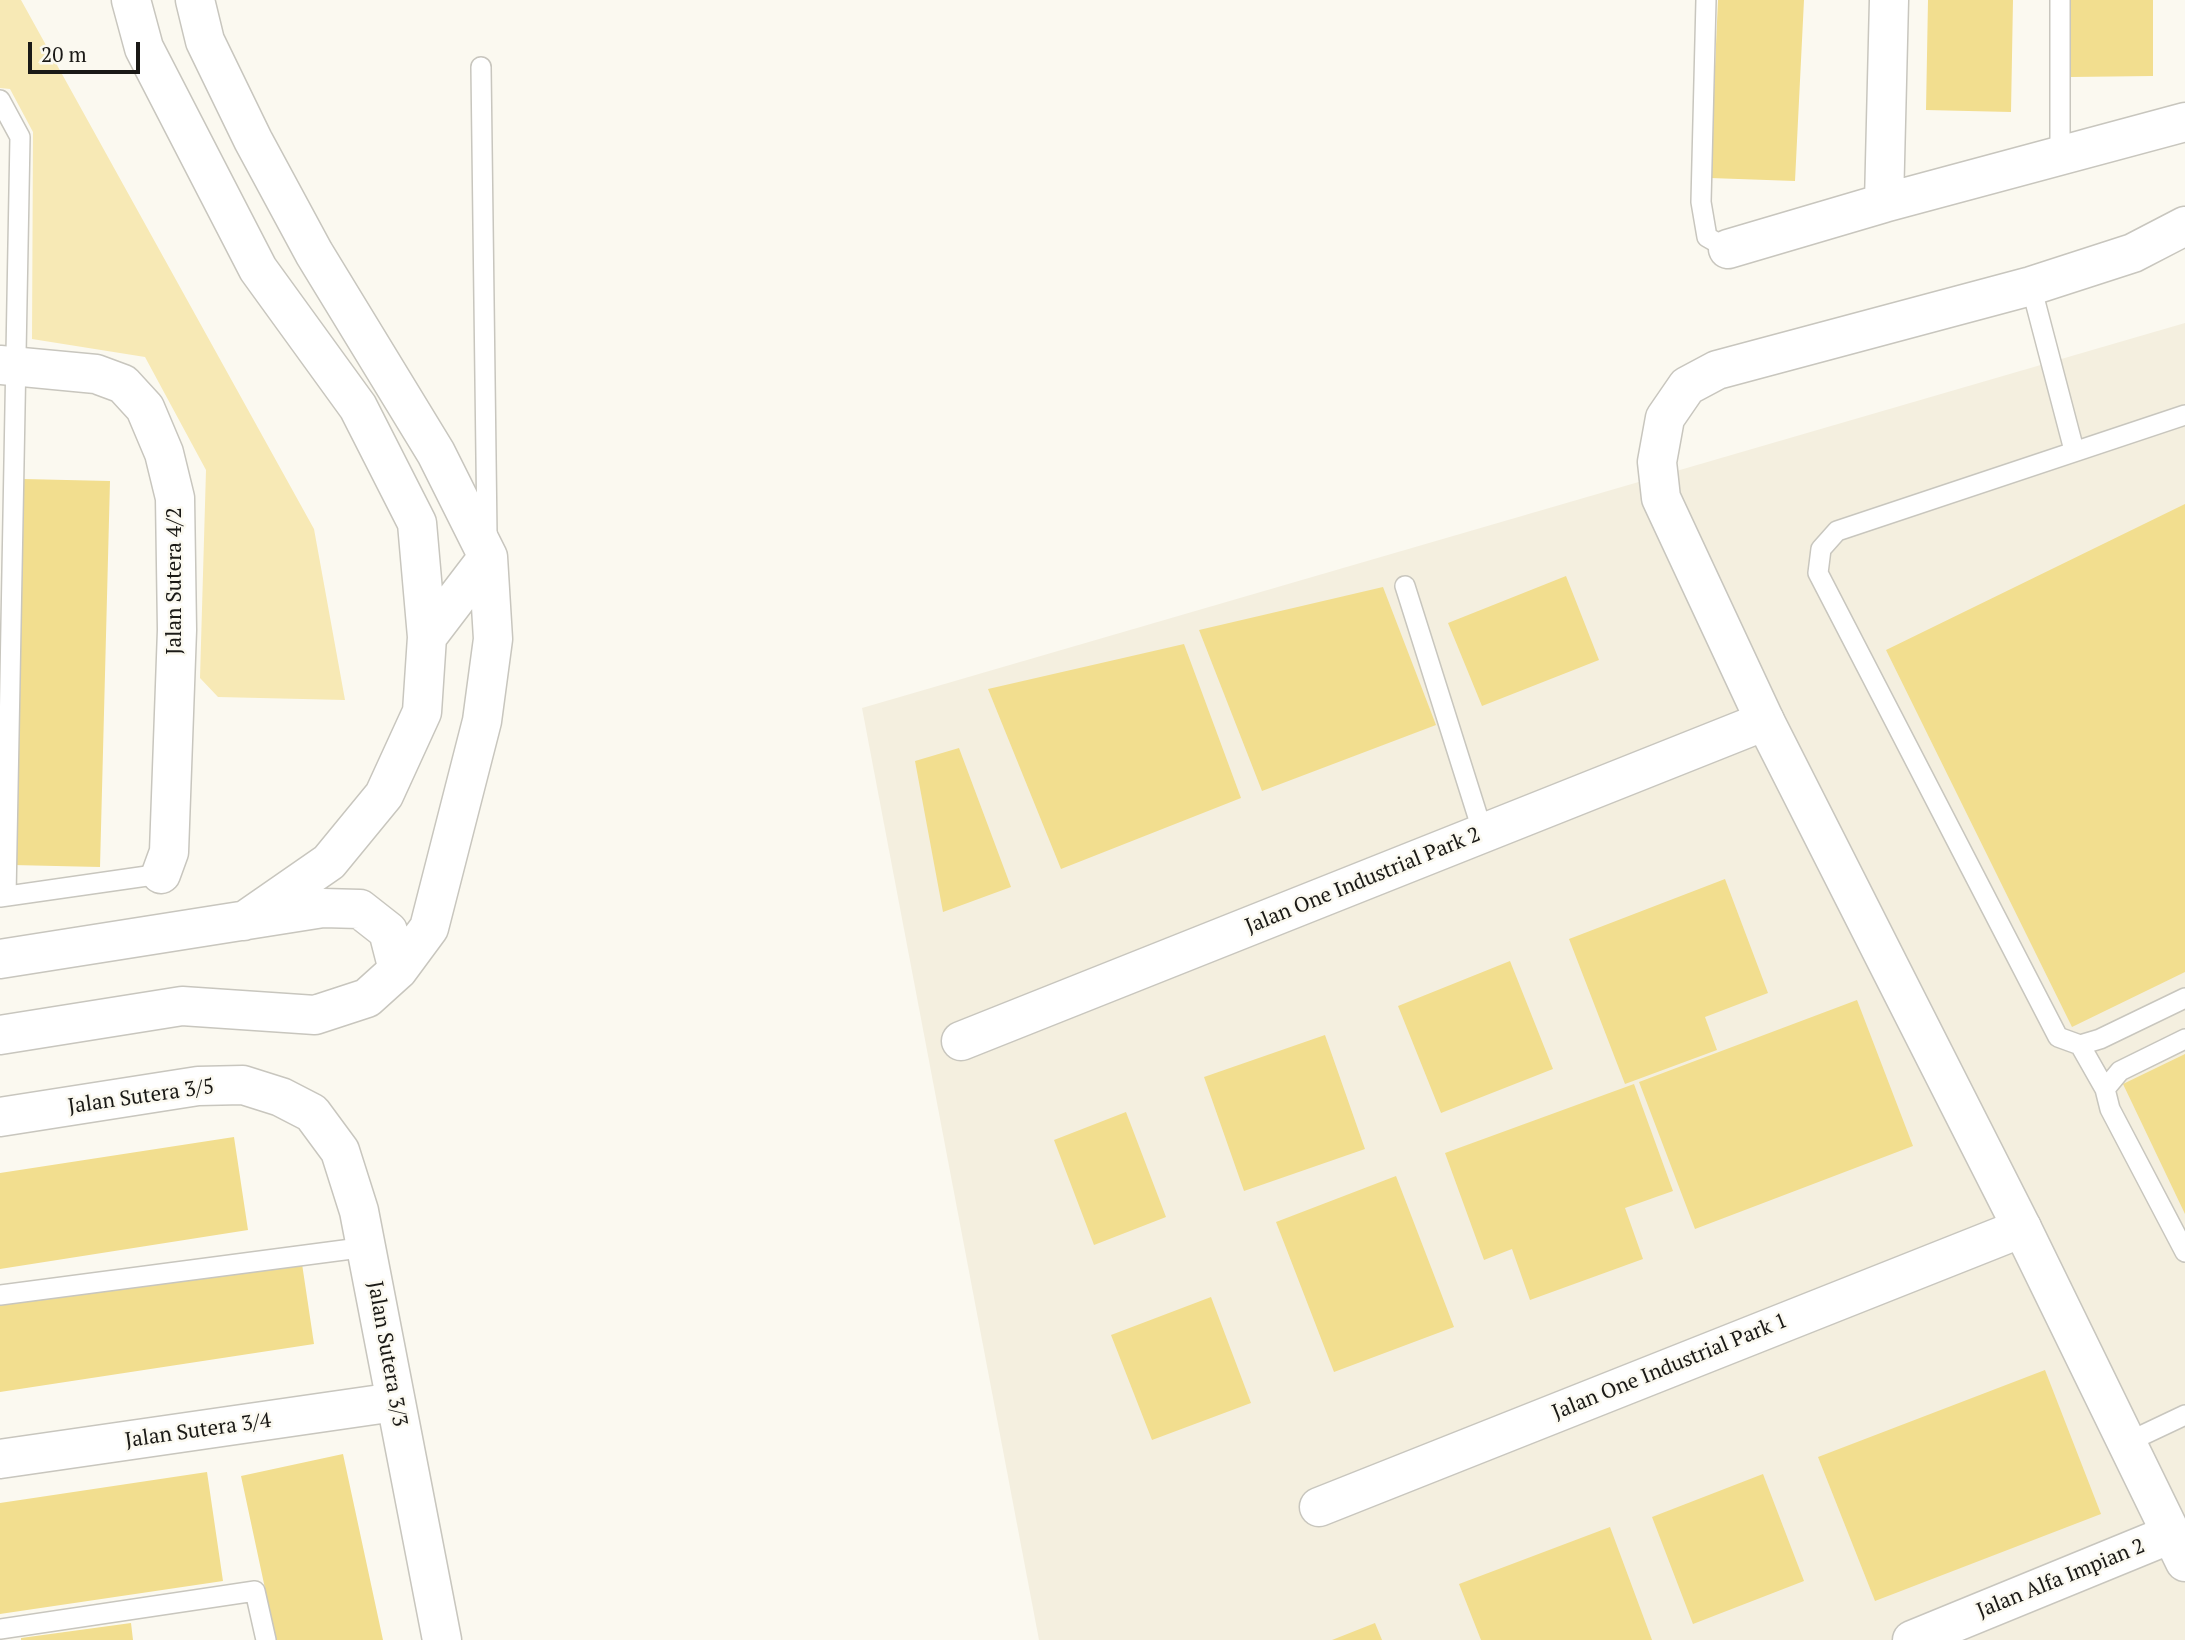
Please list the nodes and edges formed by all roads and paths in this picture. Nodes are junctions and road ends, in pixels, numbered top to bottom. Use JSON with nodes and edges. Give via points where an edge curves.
{"nodes":[{"id":1,"x":131,"y":0,"type":"edge"},
{"id":2,"x":195,"y":0,"type":"edge"},
{"id":3,"x":1706,"y":0,"type":"edge"},
{"id":4,"x":1889,"y":0,"type":"edge"},
{"id":5,"x":2060,"y":0,"type":"edge"},
{"id":6,"x":481,"y":68,"type":"dead end"},
{"id":7,"x":0,"y":100,"type":"edge"},
{"id":8,"x":2185,"y":122,"type":"edge"},
{"id":9,"x":2060,"y":156,"type":"junction"},
{"id":10,"x":1884,"y":203,"type":"junction"},
{"id":11,"x":2185,"y":226,"type":"edge"},
{"id":12,"x":1728,"y":249,"type":"joint"},
{"id":13,"x":2031,"y":286,"type":"junction"},
{"id":14,"x":8,"y":365,"type":"edge"},
{"id":15,"x":2185,"y":415,"type":"edge"},
{"id":16,"x":2074,"y":450,"type":"junction"},
{"id":17,"x":488,"y":557,"type":"junction"},
{"id":18,"x":1405,"y":586,"type":"dead end"},
{"id":19,"x":427,"y":637,"type":"junction"},
{"id":20,"x":1765,"y":721,"type":"junction"},
{"id":21,"x":1483,"y":833,"type":"junction"},
{"id":22,"x":161,"y":874,"type":"joint"},
{"id":23,"x":3,"y":897,"type":"edge"},
{"id":24,"x":244,"y":921,"type":"junction"},
{"id":25,"x":0,"y":959,"type":"edge"},
{"id":26,"x":398,"y":970,"type":"junction"},
{"id":27,"x":2185,"y":998,"type":"edge"},
{"id":28,"x":0,"y":1035,"type":"edge"},
{"id":29,"x":2185,"y":1039,"type":"edge"},
{"id":30,"x":961,"y":1041,"type":"dead end"},
{"id":31,"x":2080,"y":1045,"type":"junction"},
{"id":32,"x":2105,"y":1088,"type":"junction"},
{"id":33,"x":281,"y":1097,"type":"joint"},
{"id":34,"x":0,"y":1117,"type":"edge"},
{"id":35,"x":2022,"y":1228,"type":"junction"},
{"id":36,"x":367,"y":1247,"type":"junction"},
{"id":37,"x":2185,"y":1252,"type":"edge"},
{"id":38,"x":0,"y":1295,"type":"edge"},
{"id":39,"x":395,"y":1402,"type":"junction"},
{"id":40,"x":2185,"y":1415,"type":"edge"},
{"id":41,"x":2128,"y":1442,"type":"junction"},
{"id":42,"x":0,"y":1459,"type":"edge"},
{"id":43,"x":1319,"y":1507,"type":"dead end"},
{"id":44,"x":2178,"y":1548,"type":"edge"},
{"id":45,"x":0,"y":1629,"type":"edge"},
{"id":46,"x":266,"y":1640,"type":"edge"},
{"id":47,"x":442,"y":1640,"type":"edge"},
{"id":48,"x":1912,"y":1640,"type":"edge"}],
"edges":[{"from":1,"to":19,"type":"street","via":[[144,48],[258,269],[358,407],[417,523]]},
{"from":2,"to":17,"type":"street","via":[[205,41],[253,140],[314,253],[436,453]]},
{"from":3,"to":12,"type":"lane","via":[[1701,202],[1707,237]]},
{"from":4,"to":10,"type":"street"},
{"from":5,"to":9,"type":"lane"},
{"from":6,"to":17,"type":"lane"},
{"from":7,"to":14,"type":"lane","via":[[20,137]]},
{"from":8,"to":9,"type":"street"},
{"from":9,"to":10,"type":"street"},
{"from":10,"to":12,"type":"street"},
{"from":11,"to":13,"type":"street","via":[[2133,253]]},
{"from":13,"to":16,"type":"lane"},
{"from":13,"to":20,"type":"street","via":[[1717,370],[1688,386],[1665,418],[1657,462],[1661,498]]},
{"from":14,"to":22,"type":"street","name":"Jalan Sutera 4/2","via":[[96,374],[123,384],[145,408],[164,453],[175,498],[177,630],[169,852]]},
{"from":14,"to":23,"type":"lane"},
{"from":15,"to":16,"type":"lane"},
{"from":16,"to":31,"type":"lane","via":[[1837,531],[1821,549],[1818,573],[2058,1037]]},
{"from":17,"to":19,"type":"street"},
{"from":17,"to":26,"type":"street","via":[[493,639],[482,721],[429,928]]},
{"from":18,"to":21,"type":"lane"},
{"from":19,"to":24,"type":"street","via":[[422,712],[384,795],[330,862]]},
{"from":20,"to":21,"type":"street","name":"Jalan One Industrial Park 2"},
{"from":20,"to":35,"type":"street"},
{"from":21,"to":30,"type":"street","name":"Jalan One Industrial Park 2"},
{"from":22,"to":23,"type":"lane"},
{"from":24,"to":25,"type":"street"},
{"from":24,"to":26,"type":"street","via":[[323,908],[360,909],[388,931]]},
{"from":26,"to":28,"type":"street","via":[[368,998],[315,1014],[181,1006]]},
{"from":27,"to":31,"type":"lane"},
{"from":29,"to":32,"type":"lane","via":[[2120,1071]]},
{"from":31,"to":32,"type":"lane"},
{"from":32,"to":37,"type":"lane","via":[[2110,1109]]},
{"from":33,"to":34,"type":"street","name":"Jalan Sutera 3/5","via":[[243,1085],[198,1086]]},
{"from":33,"to":36,"type":"street","name":"Jalan Sutera 3/3","via":[[312,1113],[340,1151]]},
{"from":35,"to":41,"type":"street"},
{"from":35,"to":43,"type":"street","name":"Jalan One Industrial Park 1"},
{"from":36,"to":38,"type":"lane"},
{"from":36,"to":39,"type":"street","name":"Jalan Sutera 3/3"},
{"from":39,"to":42,"type":"street","name":"Jalan Sutera 3/4"},
{"from":39,"to":47,"type":"street","name":"Jalan Sutera 3/3"},
{"from":40,"to":41,"type":"lane"},
{"from":41,"to":44,"type":"street"},
{"from":44,"to":48,"type":"street","name":"Jalan Alfa Impian 2"},
{"from":45,"to":46,"type":"lane","via":[[255,1591]]}]}
